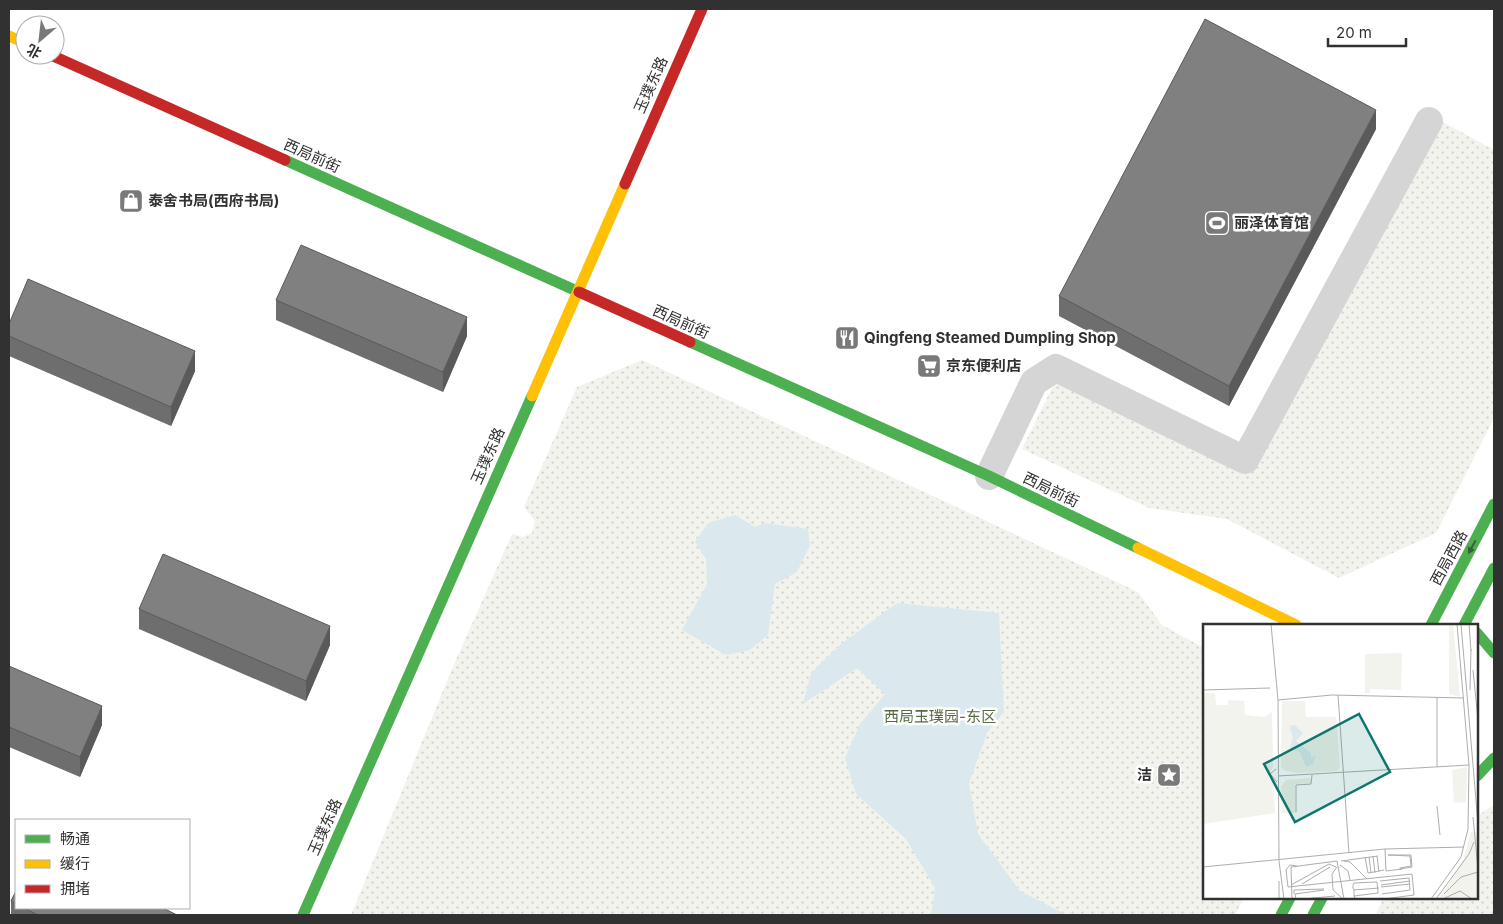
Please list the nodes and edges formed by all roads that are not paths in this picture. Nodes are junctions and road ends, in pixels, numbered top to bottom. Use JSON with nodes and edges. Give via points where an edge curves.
{"nodes":[{"id":1,"x":702,"y":9,"type":"edge"},
{"id":2,"x":65,"y":61,"type":"edge"},
{"id":3,"x":1429,"y":121,"type":"dead end"},
{"id":4,"x":576,"y":292,"type":"junction"},
{"id":5,"x":989,"y":476,"type":"junction"},
{"id":6,"x":1494,"y":504,"type":"edge"},
{"id":7,"x":1494,"y":568,"type":"edge"},
{"id":8,"x":1294,"y":624,"type":"edge"},
{"id":9,"x":1432,"y":624,"type":"edge"},
{"id":10,"x":1466,"y":624,"type":"edge"},
{"id":11,"x":1478,"y":634,"type":"edge"},
{"id":12,"x":1494,"y":653,"type":"edge"},
{"id":13,"x":1494,"y":758,"type":"edge"},
{"id":14,"x":1478,"y":775,"type":"edge"},
{"id":15,"x":1289,"y":899,"type":"edge"},
{"id":16,"x":1321,"y":899,"type":"edge"},
{"id":17,"x":303,"y":915,"type":"edge"},
{"id":18,"x":1281,"y":915,"type":"edge"},
{"id":19,"x":1313,"y":915,"type":"edge"}],
"edges":[{"from":1,"to":4,"type":"street","name":"玉璞东路"},
{"from":2,"to":4,"type":"street","name":"西局前街"},
{"from":3,"to":5,"type":"street","via":[[1245,460],[1056,368],[1034,382]]},
{"from":4,"to":5,"type":"street","name":"西局前街"},
{"from":4,"to":17,"type":"street","name":"玉璞东路"},
{"from":5,"to":8,"type":"street","name":"西局前街"},
{"from":6,"to":9,"type":"street","name":"西局西路","one_way":true},
{"from":7,"to":10,"type":"street"},
{"from":11,"to":12,"type":"street"},
{"from":13,"to":14,"type":"street"},
{"from":15,"to":18,"type":"street"},
{"from":16,"to":19,"type":"street"}]}
